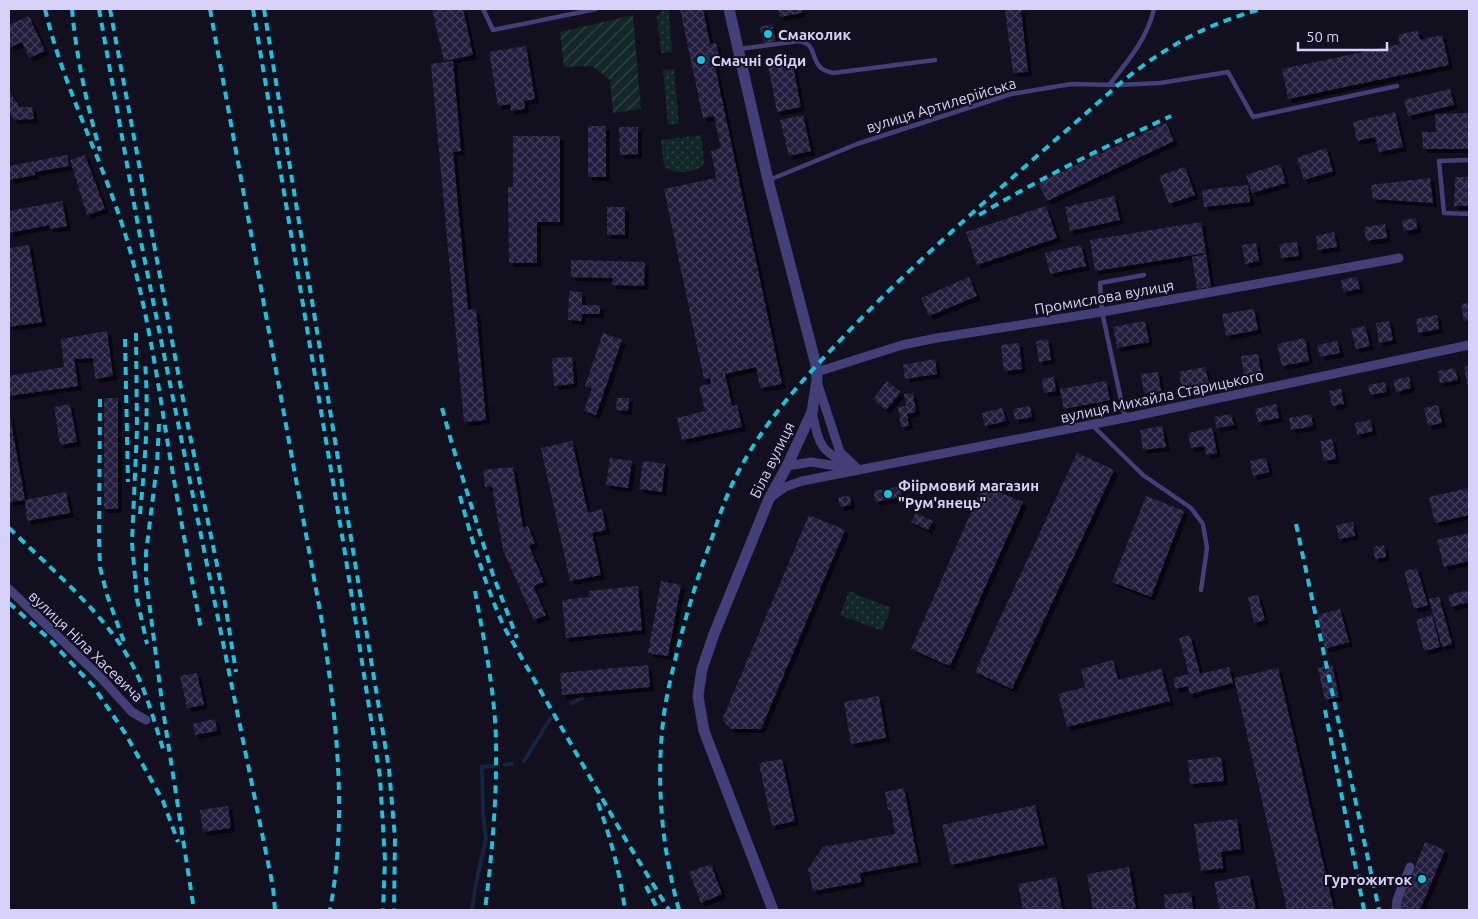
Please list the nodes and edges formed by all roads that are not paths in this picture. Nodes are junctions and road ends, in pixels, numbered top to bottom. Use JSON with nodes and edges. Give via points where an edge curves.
{"nodes":[{"id":1,"x":483,"y":9,"type":"edge"},
{"id":2,"x":596,"y":9,"type":"edge"},
{"id":3,"x":730,"y":9,"type":"edge"},
{"id":4,"x":1154,"y":9,"type":"edge"},
{"id":5,"x":738,"y":49,"type":"junction"},
{"id":6,"x":935,"y":60,"type":"dead end"},
{"id":7,"x":1109,"y":85,"type":"junction"},
{"id":8,"x":1397,"y":86,"type":"dead end"},
{"id":9,"x":1469,"y":160,"type":"edge"},
{"id":10,"x":768,"y":180,"type":"junction"},
{"id":11,"x":1469,"y":214,"type":"edge"},
{"id":12,"x":1399,"y":258,"type":"dead end"},
{"id":13,"x":1144,"y":275,"type":"dead end"},
{"id":14,"x":1102,"y":312,"type":"junction"},
{"id":15,"x":1469,"y":345,"type":"edge"},
{"id":16,"x":817,"y":376,"type":"junction"},
{"id":17,"x":812,"y":412,"type":"junction"},
{"id":18,"x":1125,"y":418,"type":"junction"},
{"id":19,"x":1092,"y":425,"type":"junction"},
{"id":20,"x":787,"y":466,"type":"junction"},
{"id":21,"x":859,"y":470,"type":"junction"},
{"id":22,"x":769,"y":499,"type":"junction"},
{"id":23,"x":9,"y":590,"type":"edge"},
{"id":24,"x":1202,"y":590,"type":"dead end"},
{"id":25,"x":146,"y":720,"type":"dead end"},
{"id":26,"x":1410,"y":867,"type":"dead end"},
{"id":27,"x":773,"y":910,"type":"edge"},
{"id":28,"x":1396,"y":910,"type":"edge"}],
"edges":[{"from":1,"to":2,"type":"lane","via":[[494,30]]},
{"from":3,"to":5,"type":"street","name":"Біла вулиця"},
{"from":4,"to":7,"type":"lane","via":[[1138,48]]},
{"from":5,"to":6,"type":"lane","via":[[805,42],[810,45],[823,70],[833,74]]},
{"from":5,"to":10,"type":"street","name":"Біла вулиця"},
{"from":7,"to":8,"type":"lane","name":"вулиця Артилерійська","via":[[1160,83],[1228,72],[1253,117]]},
{"from":7,"to":10,"type":"lane","name":"вулиця Артилерійська","via":[[1071,84],[1011,94],[857,144]]},
{"from":9,"to":11,"type":"lane","via":[[1439,161],[1444,213]]},
{"from":10,"to":16,"type":"street","name":"Біла вулиця"},
{"from":12,"to":14,"type":"street","name":"Промислова вулиця"},
{"from":13,"to":14,"type":"lane","via":[[1100,283]]},
{"from":14,"to":16,"type":"street","name":"Промислова вулиця","via":[[902,345]]},
{"from":14,"to":18,"type":"lane"},
{"from":15,"to":18,"type":"street","name":"вулиця Михайла Старицького"},
{"from":16,"to":17,"type":"street","name":"Біла вулиця"},
{"from":16,"to":21,"type":"street","via":[[840,452]]},
{"from":17,"to":20,"type":"street","name":"Біла вулиця"},
{"from":17,"to":21,"type":"street","via":[[819,442],[830,456]]},
{"from":18,"to":19,"type":"street","name":"вулиця Михайла Старицького"},
{"from":19,"to":21,"type":"street","name":"вулиця Михайла Старицького"},
{"from":19,"to":24,"type":"lane","via":[[1143,475],[1191,508],[1203,524],[1206,548]]},
{"from":20,"to":21,"type":"street","name":"вулиця Михайла Старицького","via":[[811,462]]},
{"from":20,"to":22,"type":"street","name":"Біла вулиця"},
{"from":21,"to":22,"type":"street","name":"вулиця Михайла Старицького","via":[[802,481],[785,487]]},
{"from":22,"to":27,"type":"street","name":"Біла вулиця","via":[[711,643],[702,669],[698,696],[704,731]]},
{"from":23,"to":25,"type":"street","name":"вулиця Ніла Хасевича","via":[[132,712]]},
{"from":26,"to":28,"type":"street"}]}
